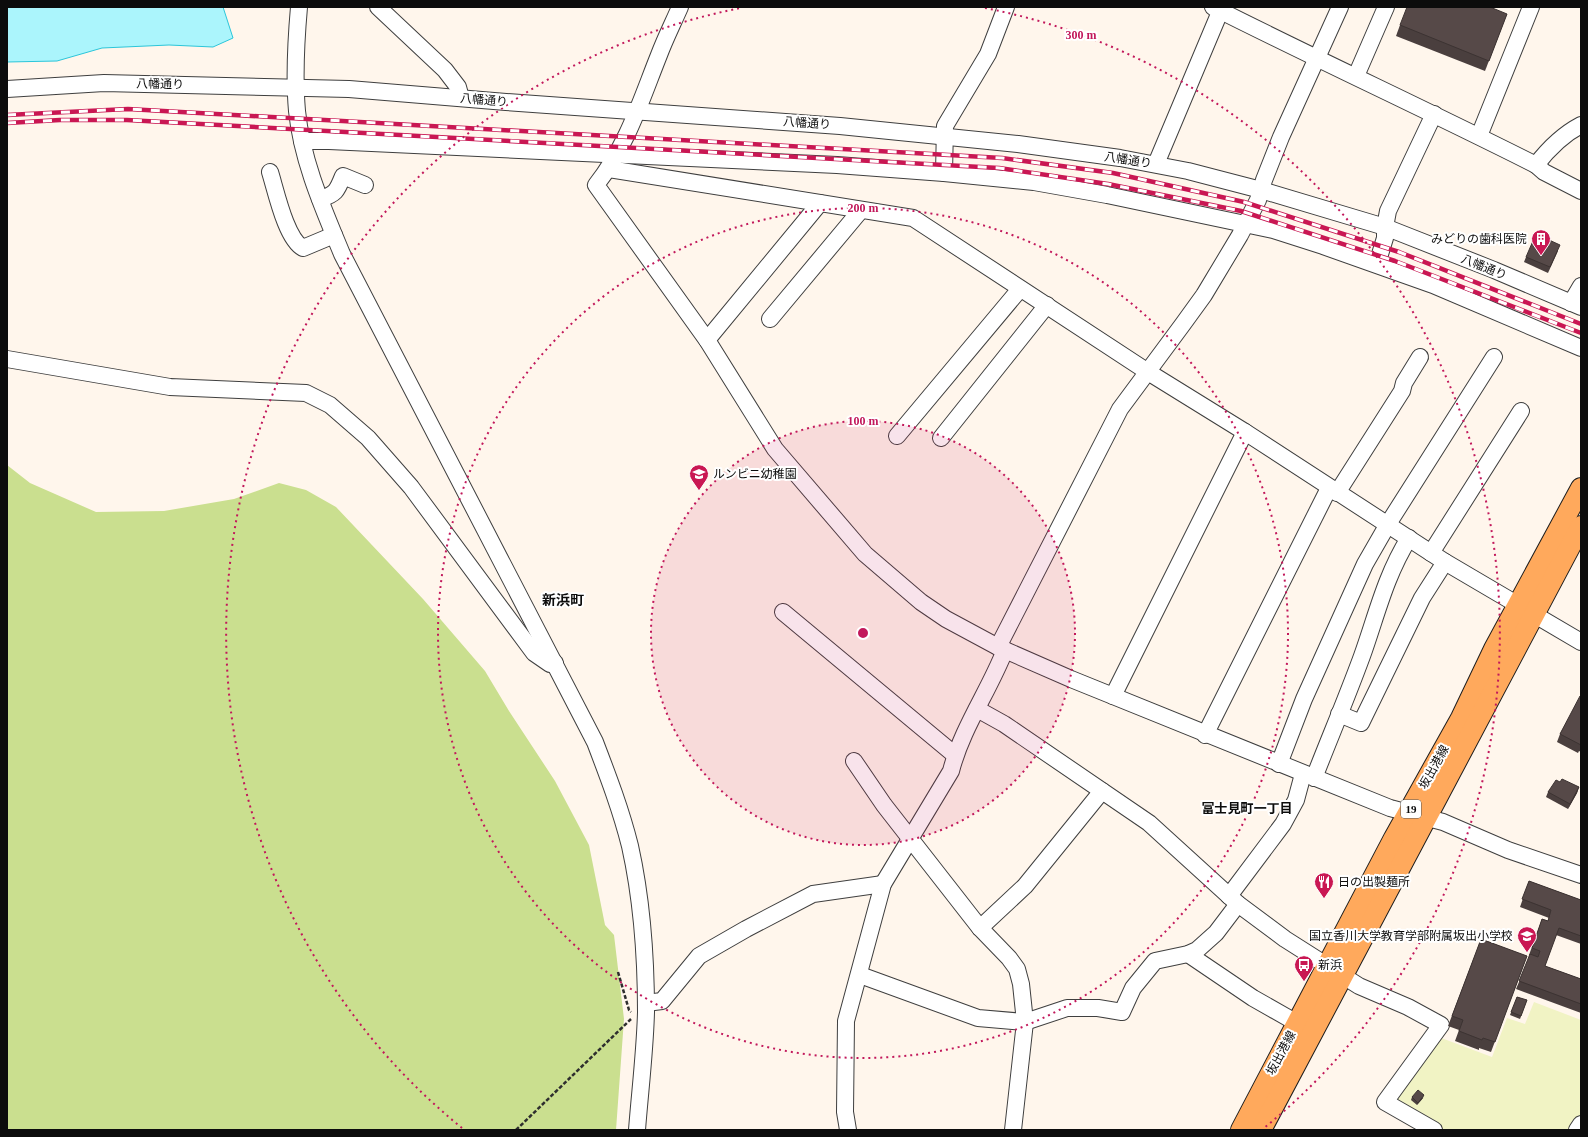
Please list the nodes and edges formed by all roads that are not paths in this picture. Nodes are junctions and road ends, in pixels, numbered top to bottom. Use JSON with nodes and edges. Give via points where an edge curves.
{"nodes":[{"id":1,"x":299,"y":7,"type":"edge"},
{"id":2,"x":378,"y":7,"type":"edge"},
{"id":3,"x":680,"y":7,"type":"edge"},
{"id":4,"x":1006,"y":7,"type":"edge"},
{"id":5,"x":1340,"y":7,"type":"edge"},
{"id":6,"x":1386,"y":7,"type":"edge"},
{"id":7,"x":1531,"y":7,"type":"edge"},
{"id":8,"x":1218,"y":8,"type":"edge"},
{"id":9,"x":1316,"y":58,"type":"junction"},
{"id":10,"x":1356,"y":76,"type":"junction"},
{"id":11,"x":296,"y":87,"type":"junction"},
{"id":12,"x":7,"y":89,"type":"edge"},
{"id":13,"x":461,"y":98,"type":"junction"},
{"id":14,"x":637,"y":112,"type":"junction"},
{"id":15,"x":1434,"y":114,"type":"junction"},
{"id":16,"x":1581,"y":124,"type":"edge"},
{"id":17,"x":945,"y":136,"type":"junction"},
{"id":18,"x":1479,"y":136,"type":"junction"},
{"id":19,"x":302,"y":141,"type":"junction"},
{"id":20,"x":618,"y":154,"type":"junction"},
{"id":21,"x":1156,"y":164,"type":"junction"},
{"id":22,"x":1536,"y":165,"type":"junction"},
{"id":23,"x":609,"y":169,"type":"junction"},
{"id":24,"x":270,"y":172,"type":"dead end"},
{"id":25,"x":944,"y":173,"type":"junction"},
{"id":26,"x":365,"y":185,"type":"dead end"},
{"id":27,"x":1261,"y":190,"type":"junction"},
{"id":28,"x":1581,"y":191,"type":"edge"},
{"id":29,"x":320,"y":199,"type":"junction"},
{"id":30,"x":820,"y":203,"type":"junction"},
{"id":31,"x":861,"y":210,"type":"junction"},
{"id":32,"x":1246,"y":223,"type":"junction"},
{"id":33,"x":1385,"y":227,"type":"junction"},
{"id":34,"x":334,"y":235,"type":"junction"},
{"id":35,"x":1377,"y":264,"type":"junction"},
{"id":36,"x":1581,"y":286,"type":"edge"},
{"id":37,"x":1020,"y":288,"type":"junction"},
{"id":38,"x":1047,"y":305,"type":"junction"},
{"id":39,"x":1576,"y":305,"type":"edge"},
{"id":40,"x":770,"y":319,"type":"dead end"},
{"id":41,"x":707,"y":340,"type":"junction"},
{"id":42,"x":1581,"y":348,"type":"edge"},
{"id":43,"x":1420,"y":357,"type":"dead end"},
{"id":44,"x":1494,"y":357,"type":"dead end"},
{"id":45,"x":7,"y":359,"type":"edge"},
{"id":46,"x":1148,"y":372,"type":"junction"},
{"id":47,"x":1521,"y":411,"type":"dead end"},
{"id":48,"x":1245,"y":432,"type":"junction"},
{"id":49,"x":897,"y":436,"type":"dead end"},
{"id":50,"x":941,"y":438,"type":"dead end"},
{"id":51,"x":1581,"y":488,"type":"edge"},
{"id":52,"x":1333,"y":490,"type":"junction"},
{"id":53,"x":1388,"y":524,"type":"junction"},
{"id":54,"x":1581,"y":526,"type":"edge"},
{"id":55,"x":1409,"y":538,"type":"junction"},
{"id":56,"x":1431,"y":553,"type":"junction"},
{"id":57,"x":1445,"y":562,"type":"junction"},
{"id":58,"x":1526,"y":610,"type":"junction"},
{"id":59,"x":783,"y":612,"type":"dead end"},
{"id":60,"x":1581,"y":642,"type":"edge"},
{"id":61,"x":1002,"y":648,"type":"junction"},
{"id":62,"x":555,"y":663,"type":"junction"},
{"id":63,"x":1113,"y":696,"type":"junction"},
{"id":64,"x":977,"y":709,"type":"junction"},
{"id":65,"x":1339,"y":714,"type":"junction"},
{"id":66,"x":1205,"y":735,"type":"junction"},
{"id":67,"x":955,"y":755,"type":"junction"},
{"id":68,"x":854,"y":761,"type":"dead end"},
{"id":69,"x":1279,"y":764,"type":"junction"},
{"id":70,"x":1308,"y":776,"type":"junction"},
{"id":71,"x":1102,"y":791,"type":"junction"},
{"id":72,"x":1410,"y":814,"type":"junction"},
{"id":73,"x":910,"y":839,"type":"junction"},
{"id":74,"x":1581,"y":875,"type":"edge"},
{"id":75,"x":883,"y":884,"type":"junction"},
{"id":76,"x":1234,"y":900,"type":"junction"},
{"id":77,"x":980,"y":928,"type":"junction"},
{"id":78,"x":1188,"y":954,"type":"junction"},
{"id":79,"x":1335,"y":971,"type":"junction"},
{"id":80,"x":860,"y":975,"type":"junction"},
{"id":81,"x":641,"y":1008,"type":"junction"},
{"id":82,"x":1025,"y":1022,"type":"junction"},
{"id":83,"x":1297,"y":1023,"type":"junction"},
{"id":84,"x":1581,"y":1124,"type":"edge"},
{"id":85,"x":636,"y":1130,"type":"edge"},
{"id":86,"x":848,"y":1130,"type":"edge"},
{"id":87,"x":1013,"y":1130,"type":"edge"},
{"id":88,"x":1241,"y":1130,"type":"edge"},
{"id":89,"x":1261,"y":1130,"type":"edge"},
{"id":90,"x":1434,"y":1130,"type":"edge"},
{"id":91,"x":1577,"y":1130,"type":"edge"}],
"edges":[{"from":1,"to":11,"type":"street"},
{"from":2,"to":13,"type":"street","via":[[445,70],[458,87]]},
{"from":3,"to":14,"type":"street","via":[[659,53]]},
{"from":4,"to":17,"type":"street","via":[[988,54],[945,126]]},
{"from":5,"to":9,"type":"street"},
{"from":6,"to":10,"type":"street"},
{"from":7,"to":18,"type":"street"},
{"from":8,"to":9,"type":"street"},
{"from":8,"to":21,"type":"street"},
{"from":9,"to":10,"type":"street"},
{"from":9,"to":27,"type":"street"},
{"from":10,"to":15,"type":"street"},
{"from":11,"to":12,"type":"street","name":"八幡通り","via":[[104,83]]},
{"from":11,"to":13,"type":"street","name":"八幡通り"},
{"from":11,"to":19,"type":"street"},
{"from":13,"to":14,"type":"street","name":"八幡通り"},
{"from":14,"to":17,"type":"street","name":"八幡通り"},
{"from":14,"to":20,"type":"street"},
{"from":15,"to":18,"type":"street"},
{"from":15,"to":33,"type":"street","via":[[1388,211]]},
{"from":16,"to":22,"type":"street","via":[[1563,135]]},
{"from":17,"to":21,"type":"street","name":"八幡通り"},
{"from":17,"to":25,"type":"street"},
{"from":18,"to":22,"type":"street"},
{"from":19,"to":20,"type":"street"},
{"from":19,"to":29,"type":"street"},
{"from":20,"to":23,"type":"street"},
{"from":20,"to":25,"type":"street"},
{"from":21,"to":27,"type":"street","name":"八幡通り"},
{"from":22,"to":28,"type":"street","via":[[1544,172]]},
{"from":23,"to":30,"type":"street"},
{"from":23,"to":41,"type":"street","via":[[596,185]]},
{"from":24,"to":34,"type":"street","via":[[291,235],[297,245],[303,248]]},
{"from":25,"to":32,"type":"street","via":[[1048,185]]},
{"from":26,"to":29,"type":"street","via":[[343,176],[333,195]]},
{"from":27,"to":32,"type":"street"},
{"from":27,"to":33,"type":"street","name":"八幡通り"},
{"from":29,"to":34,"type":"street"},
{"from":30,"to":31,"type":"street"},
{"from":30,"to":41,"type":"street"},
{"from":31,"to":37,"type":"street","via":[[913,218]]},
{"from":31,"to":40,"type":"street"},
{"from":32,"to":35,"type":"street"},
{"from":32,"to":46,"type":"street","via":[[1204,295]]},
{"from":33,"to":35,"type":"street","via":[[1385,238]]},
{"from":33,"to":39,"type":"street","name":"八幡通り"},
{"from":34,"to":62,"type":"street"},
{"from":35,"to":42,"type":"street"},
{"from":36,"to":39,"type":"street"},
{"from":37,"to":38,"type":"street"},
{"from":37,"to":49,"type":"street"},
{"from":38,"to":46,"type":"street"},
{"from":38,"to":50,"type":"street"},
{"from":41,"to":61,"type":"street","via":[[775,449],[865,554],[921,602],[946,619]]},
{"from":43,"to":52,"type":"street","via":[[1402,391]]},
{"from":44,"to":53,"type":"street"},
{"from":45,"to":62,"type":"street","via":[[170,387],[306,393],[330,405],[368,438],[411,487],[534,653],[550,664]]},
{"from":46,"to":48,"type":"street"},
{"from":46,"to":61,"type":"street","via":[[1116,416]]},
{"from":47,"to":56,"type":"street"},
{"from":48,"to":52,"type":"street"},
{"from":48,"to":63,"type":"street"},
{"from":51,"to":58,"type":"main road","name":"坂出港線","number":"19"},
{"from":52,"to":53,"type":"street"},
{"from":52,"to":66,"type":"street"},
{"from":53,"to":55,"type":"street"},
{"from":53,"to":69,"type":"street","via":[[1365,564],[1345,608],[1304,699]]},
{"from":54,"to":58,"type":"main road","name":"坂出港線","number":"19"},
{"from":55,"to":56,"type":"street"},
{"from":55,"to":65,"type":"street","via":[[1395,561]]},
{"from":56,"to":57,"type":"street"},
{"from":57,"to":58,"type":"street"},
{"from":57,"to":65,"type":"street","via":[[1422,598],[1361,723]]},
{"from":58,"to":60,"type":"street"},
{"from":58,"to":72,"type":"main road","name":"坂出港線","number":"19","via":[[1494,649]]},
{"from":59,"to":67,"type":"street"},
{"from":61,"to":63,"type":"street"},
{"from":61,"to":64,"type":"street","via":[[996,672]]},
{"from":62,"to":81,"type":"street","via":[[596,742],[614,790],[630,846],[641,910],[645,957]]},
{"from":63,"to":66,"type":"street"},
{"from":64,"to":67,"type":"street"},
{"from":64,"to":71,"type":"street","via":[[1004,724]]},
{"from":65,"to":70,"type":"street"},
{"from":66,"to":69,"type":"street"},
{"from":67,"to":73,"type":"street","via":[[951,771]]},
{"from":68,"to":73,"type":"street"},
{"from":69,"to":70,"type":"street"},
{"from":70,"to":72,"type":"street"},
{"from":70,"to":76,"type":"street","via":[[1283,824]]},
{"from":71,"to":76,"type":"street","via":[[1149,823]]},
{"from":71,"to":77,"type":"street","via":[[1025,886]]},
{"from":72,"to":74,"type":"street","via":[[1443,822],[1508,850]]},
{"from":72,"to":79,"type":"main road","name":"坂出港線","number":"19"},
{"from":73,"to":75,"type":"street"},
{"from":73,"to":77,"type":"street"},
{"from":75,"to":80,"type":"street"},
{"from":75,"to":81,"type":"street","via":[[813,894],[699,956],[662,1001]]},
{"from":76,"to":78,"type":"street","via":[[1216,933],[1197,950]]},
{"from":76,"to":79,"type":"street","via":[[1285,939]]},
{"from":77,"to":82,"type":"street","via":[[1018,969]]},
{"from":78,"to":82,"type":"street","via":[[1155,961],[1133,988],[1122,1012],[1098,1008],[1067,1008]]},
{"from":78,"to":83,"type":"street","via":[[1253,998]]},
{"from":79,"to":83,"type":"main road","name":"坂出港線","number":"19"},
{"from":79,"to":89,"type":"main road","name":"坂出港線","number":"19"},
{"from":79,"to":90,"type":"street","via":[[1359,986],[1408,1007],[1441,1025],[1385,1102]]},
{"from":80,"to":82,"type":"street","via":[[978,1018]]},
{"from":80,"to":86,"type":"street","via":[[846,1021],[845,1112]]},
{"from":81,"to":85,"type":"street"},
{"from":82,"to":87,"type":"street"},
{"from":83,"to":88,"type":"main road","name":"坂出港線","number":"19"},
{"from":84,"to":91,"type":"street"}]}
